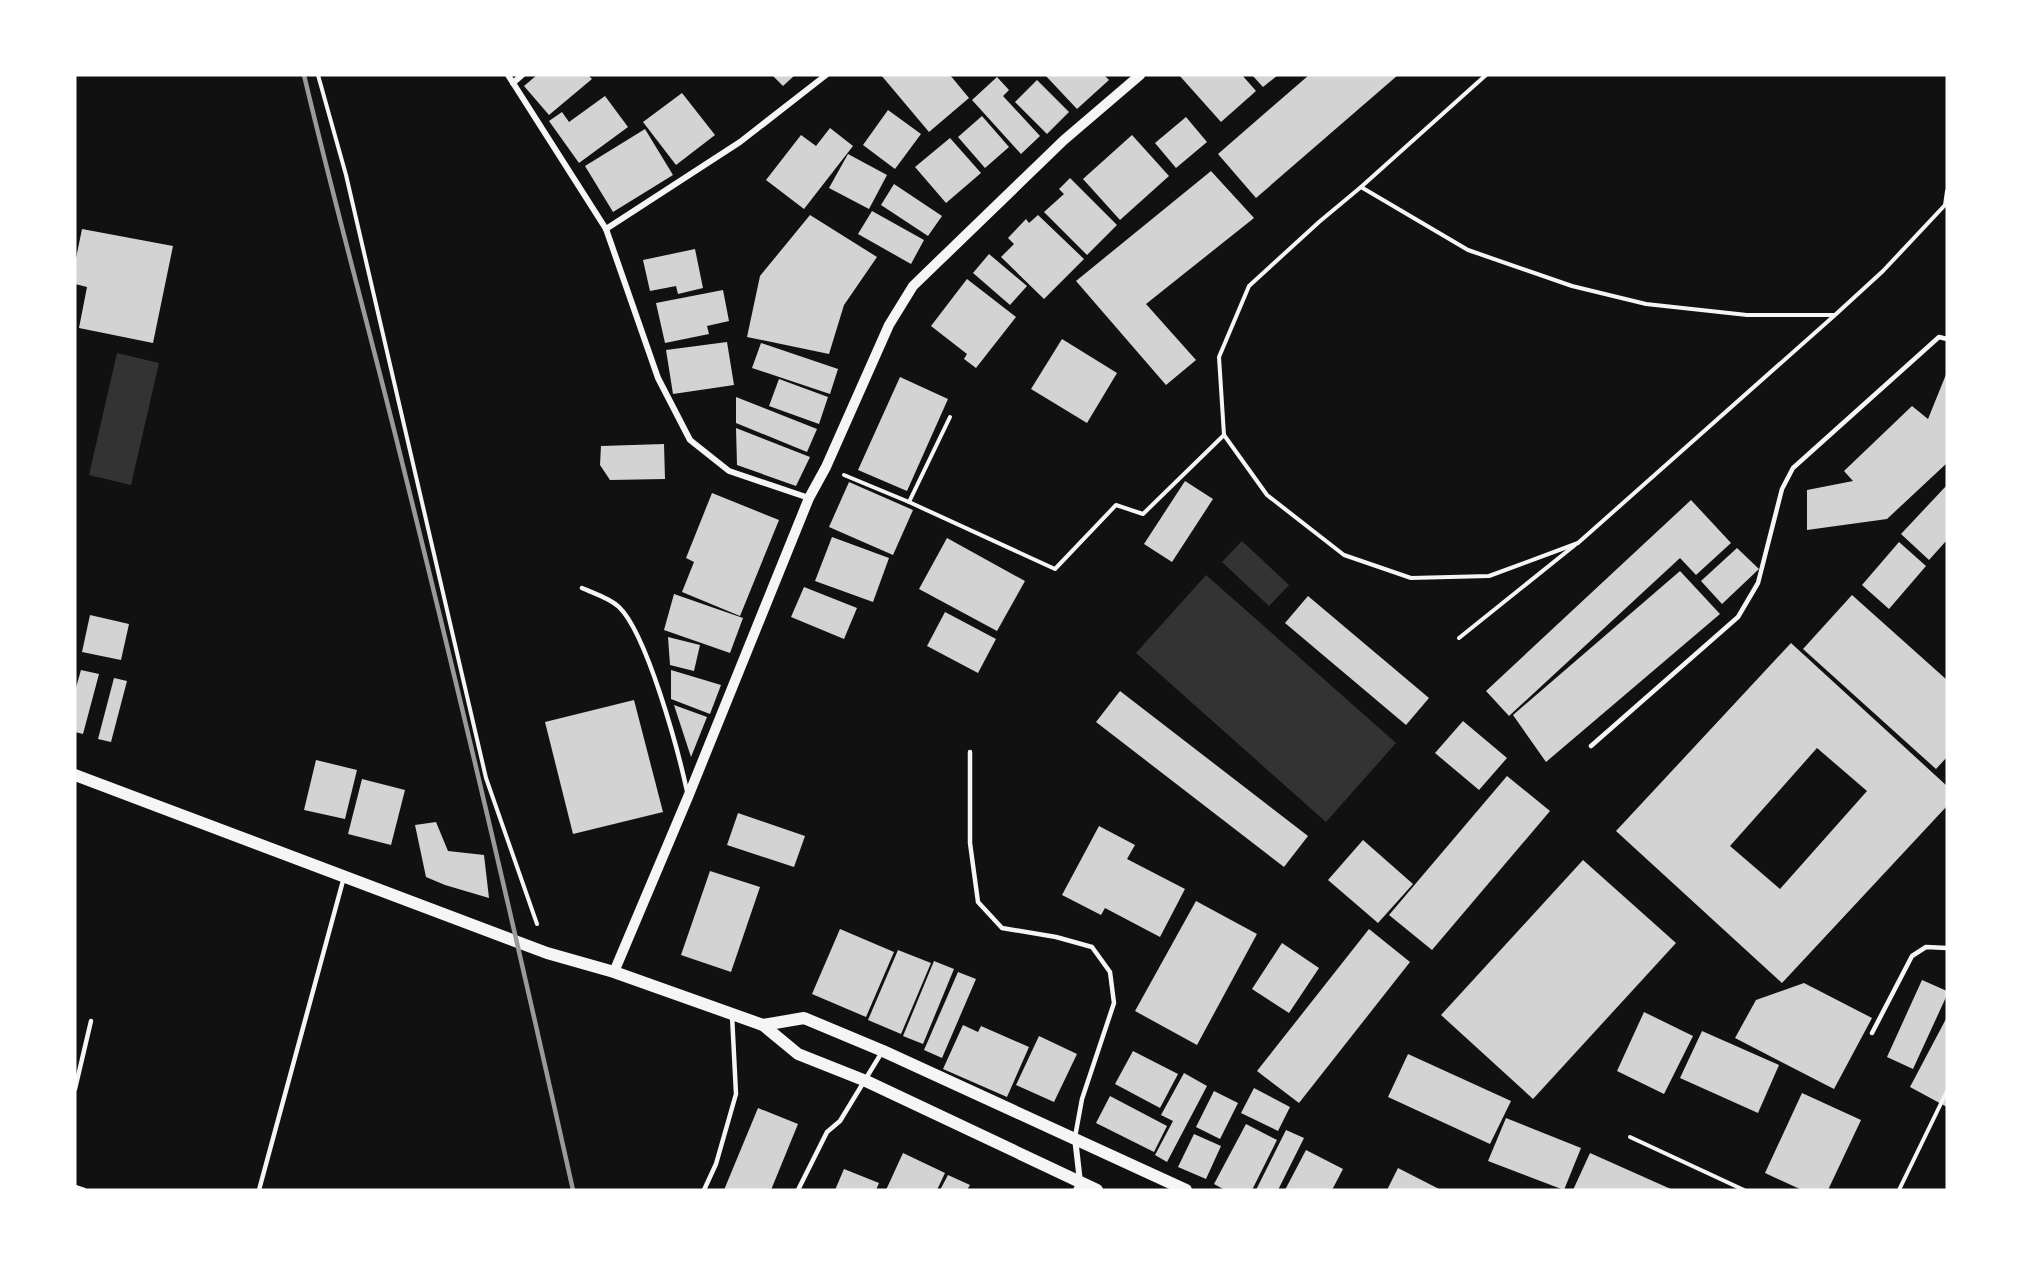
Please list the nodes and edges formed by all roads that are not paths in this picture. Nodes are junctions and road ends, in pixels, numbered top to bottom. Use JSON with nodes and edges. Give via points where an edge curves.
{"nodes":[{"id":1,"x":508,"y":75,"type":"edge"},
{"id":2,"x":522,"y":75,"type":"edge"},
{"id":3,"x":826,"y":75,"type":"edge"},
{"id":4,"x":1140,"y":75,"type":"edge"},
{"id":5,"x":513,"y":83,"type":"junction"},
{"id":6,"x":606,"y":229,"type":"junction"},
{"id":7,"x":1947,"y":339,"type":"edge"},
{"id":8,"x":809,"y":498,"type":"junction"},
{"id":9,"x":582,"y":588,"type":"dead end"},
{"id":10,"x":1591,"y":746,"type":"dead end"},
{"id":11,"x":970,"y":752,"type":"dead end"},
{"id":12,"x":75,"y":775,"type":"edge"},
{"id":13,"x":688,"y":797,"type":"junction"},
{"id":14,"x":344,"y":876,"type":"junction"},
{"id":15,"x":1947,"y":948,"type":"edge"},
{"id":16,"x":614,"y":972,"type":"junction"},
{"id":17,"x":732,"y":1013,"type":"junction"},
{"id":18,"x":91,"y":1021,"type":"dead end"},
{"id":19,"x":763,"y":1025,"type":"junction"},
{"id":20,"x":1872,"y":1033,"type":"dead end"},
{"id":21,"x":883,"y":1051,"type":"junction"},
{"id":22,"x":866,"y":1081,"type":"junction"},
{"id":23,"x":75,"y":1089,"type":"edge"},
{"id":24,"x":1075,"y":1137,"type":"junction"},
{"id":25,"x":75,"y":1186,"type":"edge"},
{"id":26,"x":1078,"y":1186,"type":"edge"},
{"id":27,"x":84,"y":1190,"type":"edge"},
{"id":28,"x":259,"y":1190,"type":"edge"},
{"id":29,"x":704,"y":1190,"type":"edge"},
{"id":30,"x":798,"y":1190,"type":"edge"},
{"id":31,"x":1097,"y":1190,"type":"edge"},
{"id":32,"x":1186,"y":1190,"type":"edge"}],
"edges":[{"from":1,"to":5,"type":"street"},
{"from":2,"to":5,"type":"street"},
{"from":3,"to":6,"type":"street","via":[[740,142]]},
{"from":4,"to":8,"type":"street","via":[[1064,140],[913,286],[881,343]]},
{"from":5,"to":6,"type":"street"},
{"from":6,"to":8,"type":"street","via":[[658,378],[690,440],[729,471]]},
{"from":7,"to":10,"type":"lane","via":[[1939,338],[1793,468],[1782,489],[1758,583],[1738,617]]},
{"from":8,"to":13,"type":"street"},
{"from":9,"to":13,"type":"lane","via":[[617,605],[632,622],[659,694]]},
{"from":11,"to":24,"type":"lane","via":[[970,843],[978,902],[1002,928],[1092,947],[1110,972],[1114,1003],[1082,1099]]},
{"from":12,"to":14,"type":"main road"},
{"from":13,"to":16,"type":"street"},
{"from":14,"to":16,"type":"main road","via":[[547,953]]},
{"from":14,"to":28,"type":"lane"},
{"from":15,"to":20,"type":"lane","via":[[1926,947],[1912,956]]},
{"from":16,"to":17,"type":"main road"},
{"from":17,"to":19,"type":"main road"},
{"from":17,"to":29,"type":"lane","via":[[736,1094],[716,1164]]},
{"from":18,"to":23,"type":"lane"},
{"from":19,"to":21,"type":"main road","via":[[804,1018]]},
{"from":19,"to":22,"type":"main road","via":[[798,1054]]},
{"from":21,"to":22,"type":"lane"},
{"from":21,"to":24,"type":"main road"},
{"from":22,"to":26,"type":"main road"},
{"from":22,"to":30,"type":"lane","via":[[840,1121],[827,1132]]},
{"from":24,"to":26,"type":"street"},
{"from":24,"to":32,"type":"main road"},
{"from":25,"to":27,"type":"lane"},
{"from":26,"to":31,"type":"main road"}]}
